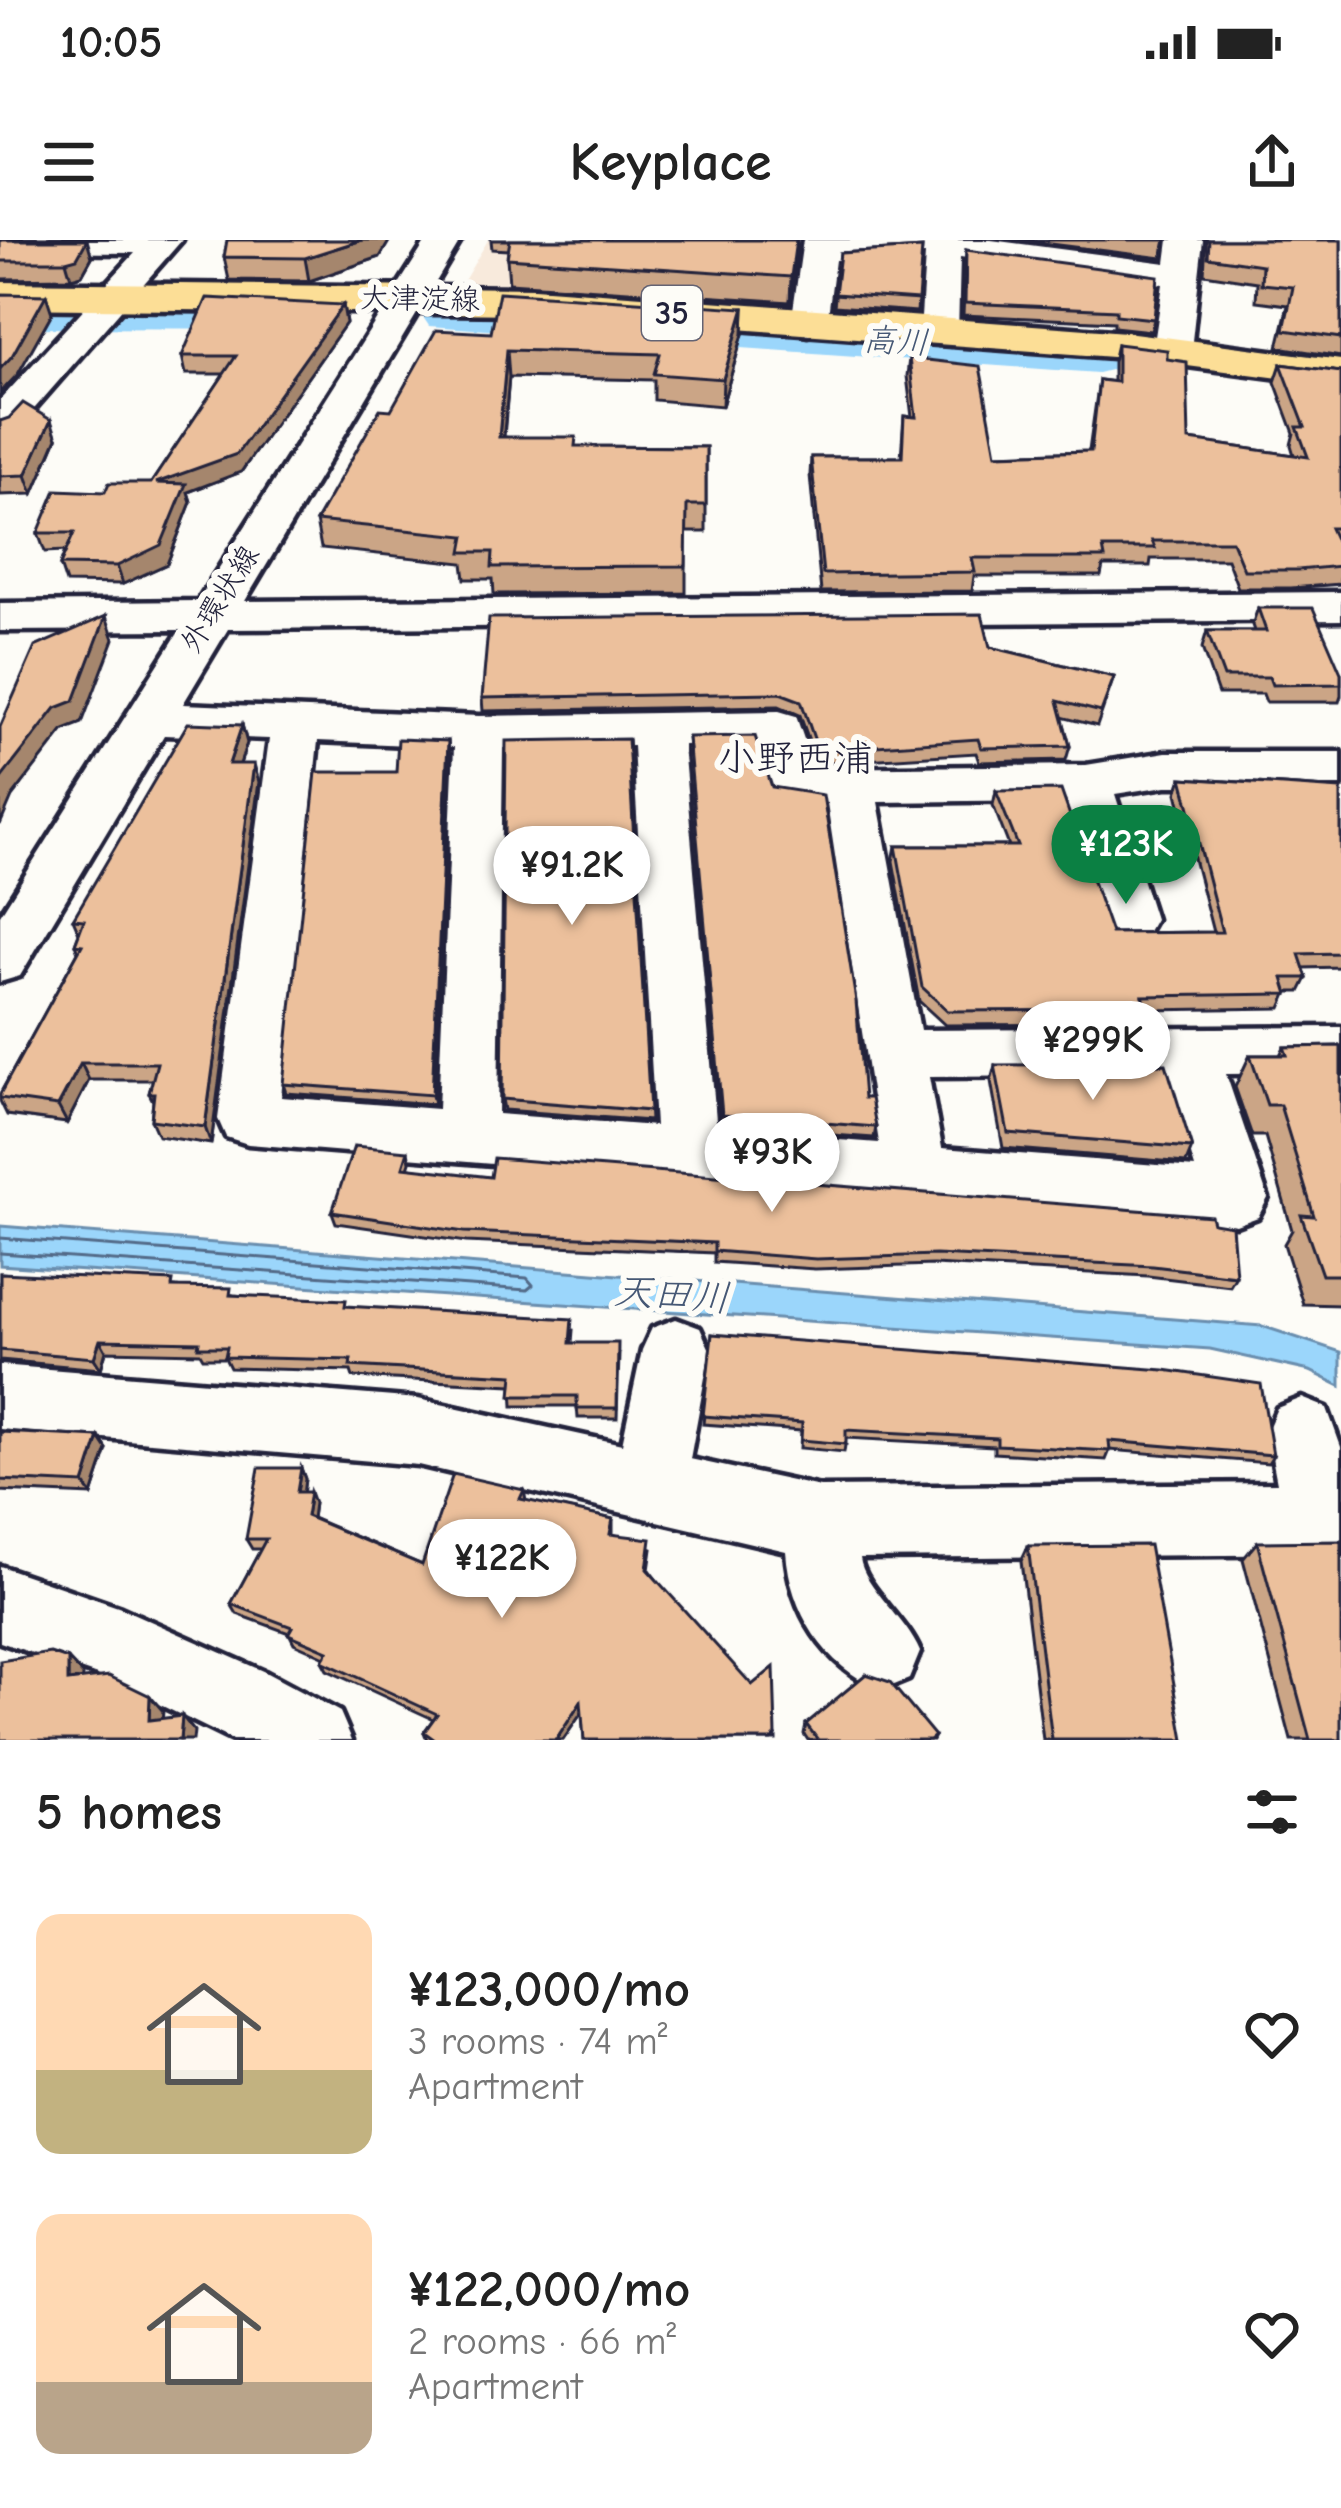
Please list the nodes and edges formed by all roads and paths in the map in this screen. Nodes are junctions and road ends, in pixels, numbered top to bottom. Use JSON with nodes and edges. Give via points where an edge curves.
{"nodes":[{"id":1,"x":444,"y":240,"type":"edge"},
{"id":2,"x":0,"y":242,"type":"edge"},
{"id":3,"x":130,"y":242,"type":"edge"},
{"id":4,"x":943,"y":244,"type":"junction"},
{"id":5,"x":818,"y":245,"type":"edge"},
{"id":6,"x":1184,"y":258,"type":"edge"},
{"id":7,"x":0,"y":295,"type":"edge"},
{"id":8,"x":405,"y":299,"type":"junction"},
{"id":9,"x":109,"y":306,"type":"junction"},
{"id":10,"x":809,"y":324,"type":"junction"},
{"id":11,"x":940,"y":333,"type":"junction"},
{"id":12,"x":1172,"y":350,"type":"junction"},
{"id":13,"x":1341,"y":373,"type":"edge"},
{"id":14,"x":0,"y":424,"type":"edge"},
{"id":15,"x":1341,"y":605,"type":"edge"},
{"id":16,"x":209,"y":613,"type":"junction"},
{"id":17,"x":0,"y":617,"type":"edge"},
{"id":18,"x":147,"y":718,"type":"junction"},
{"id":19,"x":295,"y":725,"type":"junction"},
{"id":20,"x":657,"y":729,"type":"junction"},
{"id":21,"x":478,"y":732,"type":"junction"},
{"id":22,"x":1341,"y":769,"type":"edge"},
{"id":23,"x":1086,"y":782,"type":"junction"},
{"id":24,"x":849,"y":783,"type":"junction"},
{"id":25,"x":1128,"y":919,"type":"dead end"},
{"id":26,"x":0,"y":961,"type":"edge"},
{"id":27,"x":1341,"y":1050,"type":"edge"},
{"id":28,"x":1190,"y":1052,"type":"junction"},
{"id":29,"x":894,"y":1054,"type":"junction"},
{"id":30,"x":467,"y":1140,"type":"junction"},
{"id":31,"x":688,"y":1156,"type":"junction"},
{"id":32,"x":915,"y":1173,"type":"junction"},
{"id":33,"x":676,"y":1350,"type":"dead end"},
{"id":34,"x":0,"y":1397,"type":"edge"},
{"id":35,"x":1302,"y":1431,"type":"dead end"},
{"id":36,"x":650,"y":1484,"type":"junction"},
{"id":37,"x":1331,"y":1518,"type":"edge"},
{"id":38,"x":820,"y":1523,"type":"junction"},
{"id":39,"x":0,"y":1604,"type":"edge"},
{"id":40,"x":882,"y":1652,"type":"dead end"},
{"id":41,"x":242,"y":1722,"type":"edge"},
{"id":42,"x":312,"y":1740,"type":"edge"}],
"edges":[{"from":1,"to":8,"type":"street","name":"外環状線"},
{"from":2,"to":3,"type":"street"},
{"from":3,"to":9,"type":"street"},
{"from":4,"to":5,"type":"street"},
{"from":4,"to":6,"type":"street"},
{"from":4,"to":11,"type":"street"},
{"from":5,"to":10,"type":"street"},
{"from":6,"to":12,"type":"street"},
{"from":7,"to":9,"type":"main road","name":"大津淀線","number":"35"},
{"from":8,"to":9,"type":"main road","name":"大津淀線","number":"35"},
{"from":8,"to":10,"type":"main road","name":"大津淀線","number":"35"},
{"from":8,"to":16,"type":"street","name":"外環状線"},
{"from":9,"to":14,"type":"street"},
{"from":10,"to":11,"type":"main road","name":"大津淀線","number":"35"},
{"from":11,"to":12,"type":"main road","name":"大津淀線","number":"35"},
{"from":12,"to":13,"type":"main road","name":"大津淀線","number":"35"},
{"from":15,"to":16,"type":"street"},
{"from":16,"to":17,"type":"street"},
{"from":16,"to":18,"type":"street","name":"外環状線"},
{"from":18,"to":19,"type":"street"},
{"from":18,"to":26,"type":"street","name":"外環状線"},
{"from":19,"to":21,"type":"street"},
{"from":19,"to":30,"type":"street","via":[[248,1119]]},
{"from":20,"to":21,"type":"street"},
{"from":20,"to":24,"type":"street","via":[[779,727],[793,786]]},
{"from":20,"to":31,"type":"street"},
{"from":21,"to":30,"type":"street"},
{"from":22,"to":23,"type":"street","via":[[1166,770]]},
{"from":23,"to":24,"type":"street"},
{"from":23,"to":25,"type":"street"},
{"from":24,"to":29,"type":"street"},
{"from":27,"to":28,"type":"street"},
{"from":28,"to":29,"type":"street"},
{"from":28,"to":32,"type":"street","via":[[1236,1198]]},
{"from":29,"to":32,"type":"street"},
{"from":30,"to":31,"type":"street"},
{"from":31,"to":32,"type":"street"},
{"from":33,"to":36,"type":"street"},
{"from":34,"to":36,"type":"street","via":[[418,1432]]},
{"from":35,"to":37,"type":"street"},
{"from":36,"to":38,"type":"street"},
{"from":37,"to":38,"type":"street"},
{"from":38,"to":40,"type":"street","via":[[826,1590]]},
{"from":39,"to":41,"type":"street","via":[[63,1622]]},
{"from":41,"to":42,"type":"street"}]}
